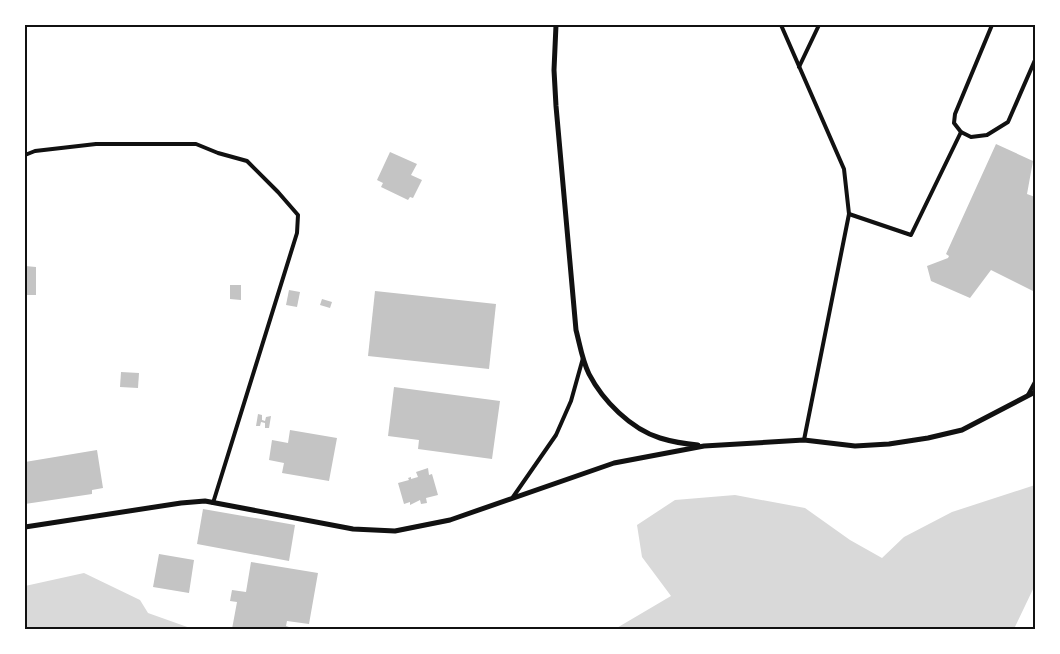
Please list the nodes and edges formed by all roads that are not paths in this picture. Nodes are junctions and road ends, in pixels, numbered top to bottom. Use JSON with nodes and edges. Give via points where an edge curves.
{"nodes":[{"id":1,"x":556,"y":25,"type":"edge"},
{"id":2,"x":781,"y":25,"type":"edge"},
{"id":3,"x":819,"y":25,"type":"edge"},
{"id":4,"x":992,"y":25,"type":"edge"},
{"id":5,"x":1035,"y":60,"type":"edge"},
{"id":6,"x":799,"y":67,"type":"junction"},
{"id":7,"x":961,"y":132,"type":"junction"},
{"id":8,"x":25,"y":155,"type":"edge"},
{"id":9,"x":849,"y":214,"type":"junction"},
{"id":10,"x":583,"y":358,"type":"junction"},
{"id":11,"x":1035,"y":382,"type":"edge"},
{"id":12,"x":1035,"y":392,"type":"edge"},
{"id":13,"x":1028,"y":395,"type":"junction"},
{"id":14,"x":804,"y":440,"type":"junction"},
{"id":15,"x":704,"y":446,"type":"junction"},
{"id":16,"x":512,"y":498,"type":"junction"},
{"id":17,"x":213,"y":503,"type":"junction"},
{"id":18,"x":25,"y":527,"type":"edge"}],
"edges":[{"from":1,"to":10,"type":"street","via":[[556,106],[576,330]]},
{"from":2,"to":6,"type":"lane"},
{"from":3,"to":6,"type":"lane"},
{"from":4,"to":7,"type":"lane","via":[[955,114],[954,124]]},
{"from":5,"to":7,"type":"lane","via":[[1008,122],[987,135],[971,137]]},
{"from":6,"to":9,"type":"lane","via":[[844,169]]},
{"from":7,"to":9,"type":"lane","via":[[911,235]]},
{"from":8,"to":17,"type":"lane","via":[[96,144],[196,144],[247,161],[298,215],[297,232]]},
{"from":9,"to":14,"type":"lane"},
{"from":10,"to":15,"type":"street","via":[[599,390],[621,415],[658,438]]},
{"from":10,"to":16,"type":"lane","via":[[571,400],[556,434]]},
{"from":11,"to":13,"type":"lane"},
{"from":12,"to":13,"type":"street"},
{"from":13,"to":14,"type":"street","via":[[962,430],[928,438],[855,446]]},
{"from":14,"to":15,"type":"street"},
{"from":15,"to":16,"type":"street","via":[[614,464]]},
{"from":16,"to":17,"type":"street","via":[[450,520],[395,531],[353,529]]},
{"from":17,"to":18,"type":"street","via":[[181,503]]}]}
